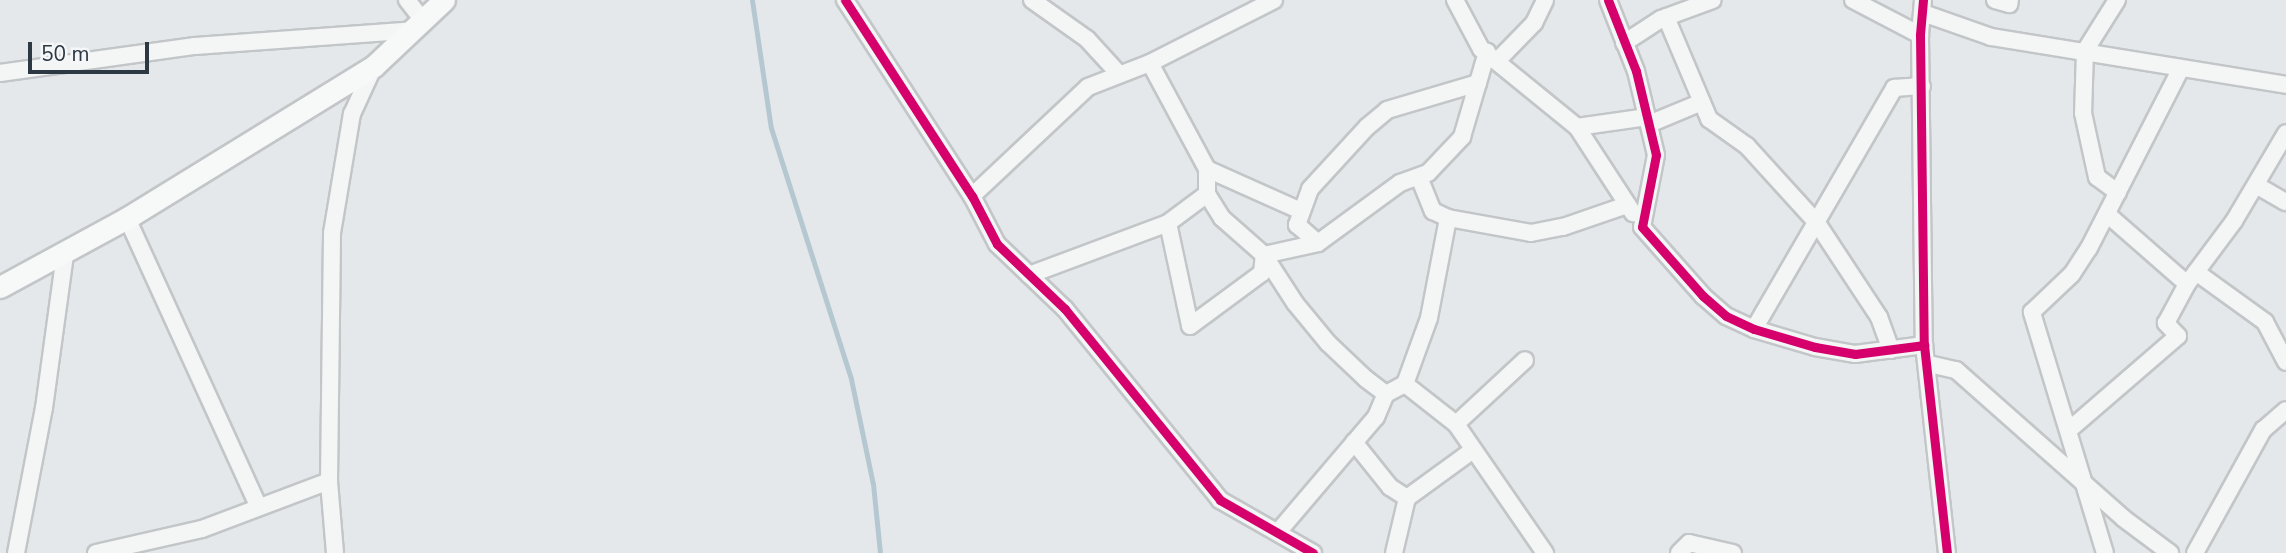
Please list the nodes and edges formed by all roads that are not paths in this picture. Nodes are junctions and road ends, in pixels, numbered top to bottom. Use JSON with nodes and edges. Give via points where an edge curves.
{"nodes":[{"id":1,"x":407,"y":0,"type":"edge"},
{"id":2,"x":444,"y":0,"type":"edge"},
{"id":3,"x":845,"y":0,"type":"edge"},
{"id":4,"x":1032,"y":0,"type":"edge"},
{"id":5,"x":1274,"y":0,"type":"edge"},
{"id":6,"x":1454,"y":0,"type":"edge"},
{"id":7,"x":1545,"y":0,"type":"edge"},
{"id":8,"x":1608,"y":0,"type":"edge"},
{"id":9,"x":1713,"y":0,"type":"edge"},
{"id":10,"x":1853,"y":0,"type":"edge"},
{"id":11,"x":1995,"y":0,"type":"edge"},
{"id":12,"x":2010,"y":0,"type":"edge"},
{"id":13,"x":2117,"y":0,"type":"edge"},
{"id":14,"x":1923,"y":7,"type":"edge"},
{"id":15,"x":1666,"y":17,"type":"junction"},
{"id":16,"x":414,"y":24,"type":"junction"},
{"id":17,"x":1920,"y":35,"type":"junction"},
{"id":18,"x":1624,"y":43,"type":"junction"},
{"id":19,"x":2085,"y":51,"type":"junction"},
{"id":20,"x":1492,"y":56,"type":"junction"},
{"id":21,"x":1150,"y":63,"type":"junction"},
{"id":22,"x":374,"y":66,"type":"junction"},
{"id":23,"x":2181,"y":68,"type":"junction"},
{"id":24,"x":0,"y":74,"type":"edge"},
{"id":25,"x":1119,"y":74,"type":"junction"},
{"id":26,"x":1478,"y":83,"type":"junction"},
{"id":27,"x":2286,"y":85,"type":"edge"},
{"id":28,"x":1922,"y":86,"type":"junction"},
{"id":29,"x":1702,"y":102,"type":"junction"},
{"id":30,"x":1648,"y":120,"type":"junction"},
{"id":31,"x":1577,"y":127,"type":"junction"},
{"id":32,"x":2286,"y":133,"type":"edge"},
{"id":33,"x":1207,"y":169,"type":"junction"},
{"id":34,"x":1419,"y":177,"type":"junction"},
{"id":35,"x":2256,"y":185,"type":"junction"},
{"id":36,"x":2118,"y":193,"type":"junction"},
{"id":37,"x":1207,"y":194,"type":"junction"},
{"id":38,"x":972,"y":195,"type":"junction"},
{"id":39,"x":2286,"y":202,"type":"edge"},
{"id":40,"x":1627,"y":205,"type":"junction"},
{"id":41,"x":1301,"y":211,"type":"junction"},
{"id":42,"x":2107,"y":214,"type":"junction"},
{"id":43,"x":127,"y":218,"type":"junction"},
{"id":44,"x":1448,"y":218,"type":"junction"},
{"id":45,"x":1168,"y":223,"type":"junction"},
{"id":46,"x":1817,"y":223,"type":"junction"},
{"id":47,"x":1642,"y":227,"type":"junction"},
{"id":48,"x":1318,"y":243,"type":"junction"},
{"id":49,"x":65,"y":254,"type":"junction"},
{"id":50,"x":1264,"y":255,"type":"junction"},
{"id":51,"x":1029,"y":275,"type":"junction"},
{"id":52,"x":2191,"y":278,"type":"junction"},
{"id":53,"x":0,"y":286,"type":"edge"},
{"id":54,"x":1754,"y":329,"type":"junction"},
{"id":55,"x":1924,"y":345,"type":"junction"},
{"id":56,"x":1891,"y":350,"type":"junction"},
{"id":57,"x":1525,"y":360,"type":"dead end"},
{"id":58,"x":2286,"y":362,"type":"edge"},
{"id":59,"x":1929,"y":364,"type":"junction"},
{"id":60,"x":1405,"y":384,"type":"junction"},
{"id":61,"x":1386,"y":394,"type":"junction"},
{"id":62,"x":2286,"y":410,"type":"edge"},
{"id":63,"x":1456,"y":424,"type":"junction"},
{"id":64,"x":2069,"y":430,"type":"junction"},
{"id":65,"x":1354,"y":442,"type":"junction"},
{"id":66,"x":1473,"y":450,"type":"junction"},
{"id":67,"x":2080,"y":480,"type":"junction"},
{"id":68,"x":329,"y":481,"type":"junction"},
{"id":69,"x":1407,"y":498,"type":"junction"},
{"id":70,"x":258,"y":505,"type":"junction"},
{"id":71,"x":1278,"y":531,"type":"junction"},
{"id":72,"x":105,"y":552,"type":"edge"},
{"id":73,"x":16,"y":553,"type":"edge"},
{"id":74,"x":335,"y":553,"type":"edge"},
{"id":75,"x":1313,"y":553,"type":"edge"},
{"id":76,"x":1394,"y":553,"type":"edge"},
{"id":77,"x":1545,"y":553,"type":"edge"},
{"id":78,"x":1679,"y":553,"type":"edge"},
{"id":79,"x":1732,"y":553,"type":"edge"},
{"id":80,"x":1947,"y":553,"type":"edge"},
{"id":81,"x":2105,"y":553,"type":"edge"},
{"id":82,"x":2170,"y":553,"type":"edge"},
{"id":83,"x":2195,"y":553,"type":"edge"}],
"edges":[{"from":1,"to":16,"type":"street"},
{"from":2,"to":16,"type":"street"},
{"from":3,"to":38,"type":"street"},
{"from":4,"to":25,"type":"street","via":[[1087,39]]},
{"from":5,"to":21,"type":"street"},
{"from":6,"to":20,"type":"street"},
{"from":7,"to":20,"type":"street","via":[[1534,23]]},
{"from":8,"to":18,"type":"street"},
{"from":9,"to":15,"type":"street"},
{"from":10,"to":17,"type":"street"},
{"from":11,"to":12,"type":"street","via":[[2009,4]]},
{"from":13,"to":19,"type":"street"},
{"from":14,"to":17,"type":"street"},
{"from":14,"to":19,"type":"street","via":[[1991,37]]},
{"from":15,"to":18,"type":"street"},
{"from":15,"to":29,"type":"street"},
{"from":16,"to":22,"type":"street"},
{"from":16,"to":24,"type":"street","via":[[195,46]]},
{"from":17,"to":28,"type":"street"},
{"from":18,"to":30,"type":"street"},
{"from":19,"to":23,"type":"street"},
{"from":19,"to":36,"type":"street","via":[[2083,113],[2097,177]]},
{"from":20,"to":26,"type":"street"},
{"from":20,"to":31,"type":"street"},
{"from":21,"to":25,"type":"street"},
{"from":21,"to":33,"type":"street"},
{"from":22,"to":43,"type":"street"},
{"from":22,"to":68,"type":"street","via":[[352,114],[332,233]]},
{"from":23,"to":27,"type":"street"},
{"from":23,"to":36,"type":"street"},
{"from":25,"to":38,"type":"street","via":[[1088,87],[1063,107]]},
{"from":26,"to":34,"type":"street","via":[[1462,137]]},
{"from":26,"to":41,"type":"street","via":[[1387,110],[1310,188]]},
{"from":28,"to":46,"type":"street","via":[[1894,88]]},
{"from":28,"to":55,"type":"street"},
{"from":29,"to":30,"type":"street"},
{"from":29,"to":46,"type":"street","via":[[1709,120],[1774,173]]},
{"from":30,"to":31,"type":"street"},
{"from":30,"to":47,"type":"street","via":[[1657,155]]},
{"from":31,"to":40,"type":"street"},
{"from":32,"to":35,"type":"street"},
{"from":33,"to":37,"type":"street"},
{"from":33,"to":41,"type":"street"},
{"from":34,"to":44,"type":"street","via":[[1433,211]]},
{"from":34,"to":48,"type":"street","via":[[1400,183]]},
{"from":35,"to":39,"type":"street"},
{"from":35,"to":52,"type":"street"},
{"from":36,"to":42,"type":"street"},
{"from":37,"to":45,"type":"street"},
{"from":37,"to":50,"type":"street","via":[[1222,218]]},
{"from":38,"to":51,"type":"street","via":[[997,244]]},
{"from":40,"to":44,"type":"street","via":[[1531,233]]},
{"from":40,"to":47,"type":"street"},
{"from":41,"to":48,"type":"street","via":[[1297,225]]},
{"from":42,"to":52,"type":"street"},
{"from":42,"to":64,"type":"street","via":[[2072,274],[2032,312]]},
{"from":43,"to":49,"type":"street"},
{"from":43,"to":70,"type":"street"},
{"from":44,"to":60,"type":"street","via":[[1429,318]]},
{"from":45,"to":50,"type":"street","via":[[1190,326],[1262,273]]},
{"from":45,"to":51,"type":"street"},
{"from":46,"to":54,"type":"street"},
{"from":46,"to":56,"type":"street","via":[[1879,317]]},
{"from":47,"to":54,"type":"street","via":[[1703,296],[1726,316]]},
{"from":48,"to":50,"type":"street"},
{"from":49,"to":53,"type":"street"},
{"from":49,"to":73,"type":"street","via":[[44,408]]},
{"from":50,"to":61,"type":"street","via":[[1328,343]]},
{"from":51,"to":71,"type":"street","via":[[1065,309],[1220,500]]},
{"from":52,"to":58,"type":"street","via":[[2265,322]]},
{"from":52,"to":64,"type":"street","via":[[2166,323],[2178,336]]},
{"from":54,"to":56,"type":"street","via":[[1855,354]]},
{"from":55,"to":56,"type":"street"},
{"from":55,"to":59,"type":"street"},
{"from":57,"to":63,"type":"street"},
{"from":59,"to":67,"type":"street","via":[[1956,370]]},
{"from":59,"to":80,"type":"street","via":[[1939,511]]},
{"from":60,"to":61,"type":"street"},
{"from":60,"to":63,"type":"street"},
{"from":61,"to":65,"type":"street","via":[[1376,416]]},
{"from":62,"to":83,"type":"street","via":[[2263,430]]},
{"from":63,"to":66,"type":"street"},
{"from":64,"to":67,"type":"street"},
{"from":65,"to":69,"type":"street","via":[[1390,487]]},
{"from":65,"to":71,"type":"street"},
{"from":66,"to":69,"type":"street"},
{"from":66,"to":77,"type":"street"},
{"from":67,"to":81,"type":"street"},
{"from":67,"to":82,"type":"street"},
{"from":68,"to":70,"type":"street"},
{"from":68,"to":74,"type":"street"},
{"from":69,"to":76,"type":"street"},
{"from":70,"to":72,"type":"street","via":[[202,529]]},
{"from":71,"to":75,"type":"street"},
{"from":78,"to":79,"type":"street","via":[[1689,543]]}]}
